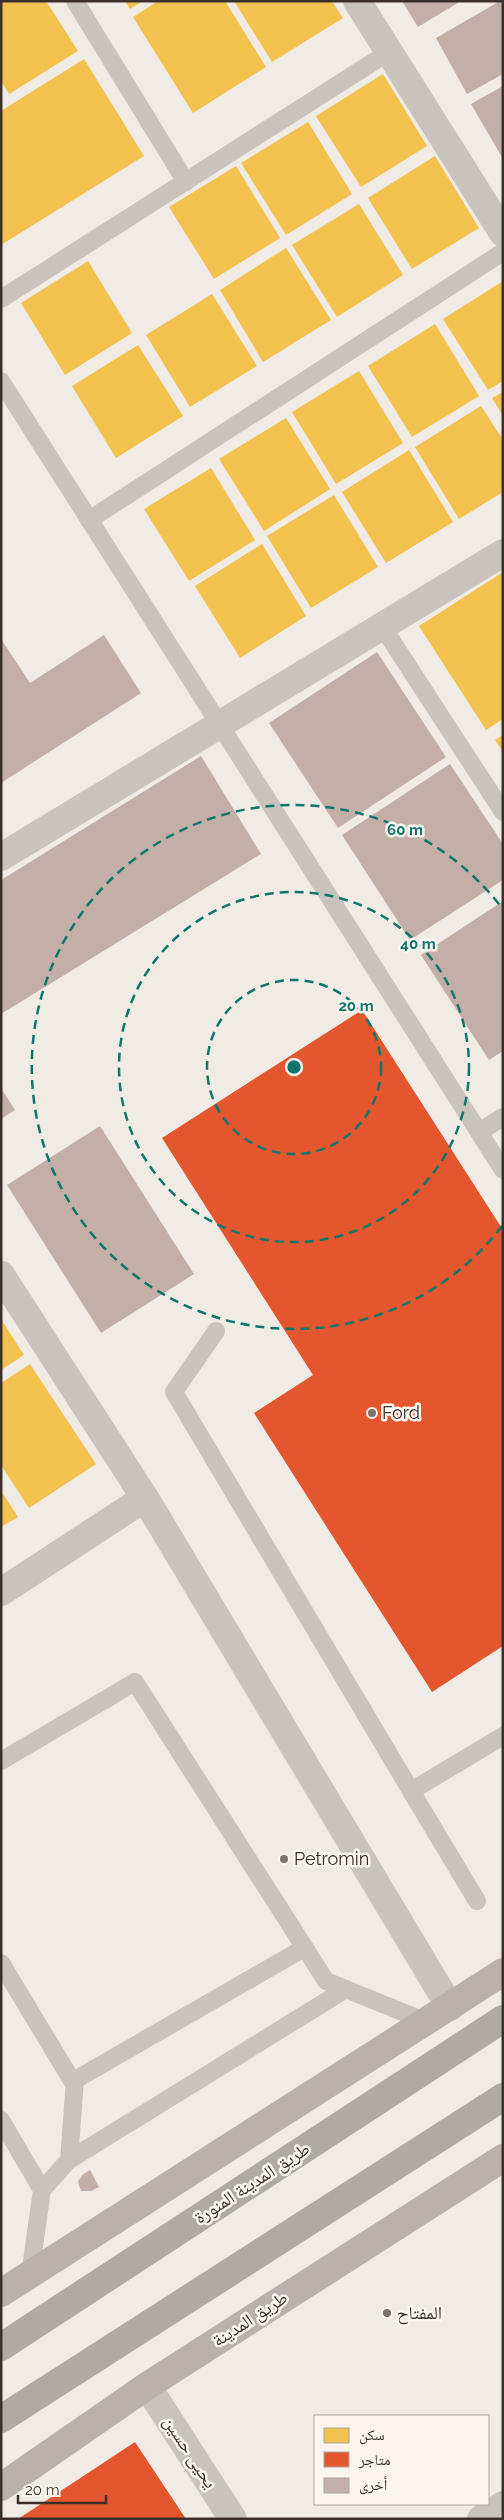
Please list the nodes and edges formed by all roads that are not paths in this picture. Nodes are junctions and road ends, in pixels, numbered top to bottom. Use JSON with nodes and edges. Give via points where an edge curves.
{"nodes":[{"id":1,"x":75,"y":1,"type":"edge"},
{"id":2,"x":357,"y":1,"type":"edge"},
{"id":3,"x":389,"y":52,"type":"junction"},
{"id":4,"x":186,"y":182,"type":"junction"},
{"id":5,"x":503,"y":233,"type":"edge"},
{"id":6,"x":503,"y":252,"type":"edge"},
{"id":7,"x":1,"y":299,"type":"edge"},
{"id":8,"x":1,"y":381,"type":"edge"},
{"id":9,"x":89,"y":520,"type":"junction"},
{"id":10,"x":503,"y":553,"type":"edge"},
{"id":11,"x":382,"y":626,"type":"junction"},
{"id":12,"x":219,"y":725,"type":"junction"},
{"id":13,"x":503,"y":812,"type":"edge"},
{"id":14,"x":1,"y":857,"type":"edge"},
{"id":15,"x":503,"y":1117,"type":"edge"},
{"id":16,"x":479,"y":1132,"type":"junction"},
{"id":17,"x":503,"y":1170,"type":"edge"},
{"id":18,"x":1,"y":1275,"type":"edge"},
{"id":19,"x":216,"y":1332,"type":"dead end"},
{"id":20,"x":145,"y":1498,"type":"junction"},
{"id":21,"x":1,"y":1592,"type":"edge"},
{"id":22,"x":503,"y":1736,"type":"edge"},
{"id":23,"x":1,"y":1761,"type":"edge"},
{"id":24,"x":411,"y":1791,"type":"junction"},
{"id":25,"x":477,"y":1901,"type":"dead end"},
{"id":26,"x":304,"y":1948,"type":"junction"},
{"id":27,"x":1,"y":1963,"type":"edge"},
{"id":28,"x":503,"y":1972,"type":"edge"},
{"id":29,"x":346,"y":1989,"type":"junction"},
{"id":30,"x":450,"y":2007,"type":"junction"},
{"id":31,"x":503,"y":2019,"type":"edge"},
{"id":32,"x":427,"y":2022,"type":"junction"},
{"id":33,"x":74,"y":2084,"type":"junction"},
{"id":34,"x":503,"y":2097,"type":"edge"},
{"id":35,"x":1,"y":2120,"type":"edge"},
{"id":36,"x":503,"y":2151,"type":"edge"},
{"id":37,"x":503,"y":2158,"type":"edge"},
{"id":38,"x":69,"y":2160,"type":"junction"},
{"id":39,"x":474,"y":2175,"type":"junction"},
{"id":40,"x":42,"y":2190,"type":"junction"},
{"id":41,"x":30,"y":2275,"type":"junction"},
{"id":42,"x":1,"y":2294,"type":"edge"},
{"id":43,"x":1,"y":2347,"type":"edge"},
{"id":44,"x":147,"y":2386,"type":"junction"},
{"id":45,"x":1,"y":2419,"type":"edge"},
{"id":46,"x":1,"y":2487,"type":"edge"},
{"id":47,"x":503,"y":2505,"type":"edge"},
{"id":48,"x":233,"y":2519,"type":"edge"},
{"id":49,"x":481,"y":2519,"type":"edge"}],
"edges":[{"from":1,"to":4,"type":"lane"},
{"from":2,"to":3,"type":"street"},
{"from":3,"to":4,"type":"lane"},
{"from":3,"to":5,"type":"street"},
{"from":4,"to":7,"type":"lane"},
{"from":6,"to":9,"type":"lane"},
{"from":8,"to":9,"type":"lane"},
{"from":9,"to":12,"type":"lane"},
{"from":10,"to":11,"type":"street"},
{"from":11,"to":12,"type":"street"},
{"from":11,"to":13,"type":"lane"},
{"from":12,"to":14,"type":"street"},
{"from":12,"to":16,"type":"lane"},
{"from":15,"to":16,"type":"lane"},
{"from":16,"to":17,"type":"lane"},
{"from":18,"to":20,"type":"street"},
{"from":19,"to":24,"type":"lane","via":[[174,1392]]},
{"from":20,"to":21,"type":"street"},
{"from":20,"to":30,"type":"street"},
{"from":22,"to":24,"type":"lane"},
{"from":23,"to":26,"type":"lane","via":[[135,1682]]},
{"from":24,"to":25,"type":"lane"},
{"from":26,"to":29,"type":"lane","via":[[326,1981]]},
{"from":26,"to":33,"type":"lane","via":[[74,2080]]},
{"from":27,"to":33,"type":"lane"},
{"from":28,"to":30,"type":"main road"},
{"from":29,"to":32,"type":"lane"},
{"from":29,"to":38,"type":"lane"},
{"from":30,"to":32,"type":"main road"},
{"from":31,"to":43,"type":"highway","name":"طريق المدينة المنورة"},
{"from":32,"to":41,"type":"main road"},
{"from":33,"to":38,"type":"lane"},
{"from":34,"to":45,"type":"highway"},
{"from":35,"to":40,"type":"lane"},
{"from":36,"to":39,"type":"main road"},
{"from":37,"to":39,"type":"main road","name":"طريق المدينة"},
{"from":38,"to":40,"type":"lane"},
{"from":39,"to":44,"type":"main road","name":"طريق المدينة"},
{"from":40,"to":41,"type":"lane"},
{"from":41,"to":42,"type":"main road"},
{"from":44,"to":46,"type":"main road","name":"طريق المدينة"},
{"from":44,"to":48,"type":"street","name":"يحيى حسين"},
{"from":47,"to":49,"type":"street"}]}
